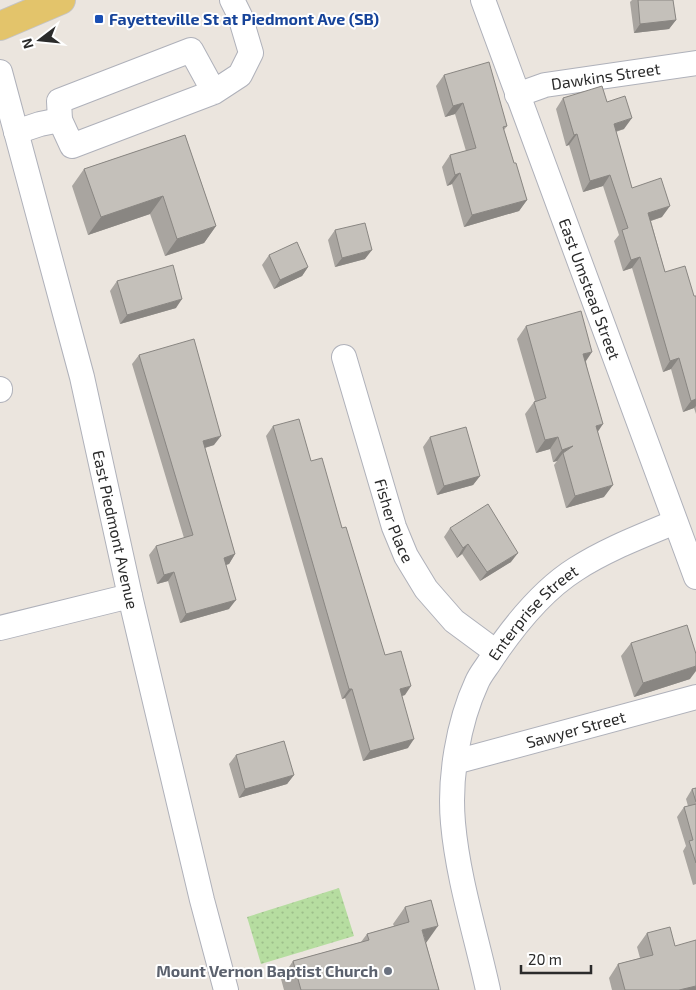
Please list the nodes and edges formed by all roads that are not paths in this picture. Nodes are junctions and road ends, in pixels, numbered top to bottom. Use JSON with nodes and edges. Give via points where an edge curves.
{"nodes":[{"id":1,"x":61,"y":0,"type":"edge"},
{"id":2,"x":232,"y":0,"type":"edge"},
{"id":3,"x":483,"y":0,"type":"edge"},
{"id":4,"x":0,"y":26,"type":"edge"},
{"id":5,"x":696,"y":63,"type":"edge"},
{"id":6,"x":0,"y":72,"type":"edge"},
{"id":7,"x":214,"y":92,"type":"junction"},
{"id":8,"x":517,"y":95,"type":"junction"},
{"id":9,"x":60,"y":120,"type":"junction"},
{"id":10,"x":16,"y":132,"type":"junction"},
{"id":11,"x":344,"y":357,"type":"dead end"},
{"id":12,"x":675,"y":522,"type":"junction"},
{"id":13,"x":696,"y":577,"type":"edge"},
{"id":14,"x":130,"y":596,"type":"junction"},
{"id":15,"x":0,"y":628,"type":"edge"},
{"id":16,"x":496,"y":652,"type":"junction"},
{"id":17,"x":696,"y":696,"type":"edge"},
{"id":18,"x":455,"y":762,"type":"junction"},
{"id":19,"x":226,"y":990,"type":"edge"},
{"id":20,"x":488,"y":990,"type":"edge"}],
"edges":[{"from":1,"to":4,"type":"main road"},
{"from":2,"to":7,"type":"street","via":[[251,53],[240,75]]},
{"from":3,"to":8,"type":"street","name":"East Umstead Street"},
{"from":5,"to":8,"type":"street","name":"Dawkins Street","via":[[545,85]]},
{"from":6,"to":10,"type":"street","name":"East Piedmont Avenue"},
{"from":7,"to":9,"type":"street","via":[[72,146]]},
{"from":7,"to":9,"type":"street","via":[[191,50],[59,101]]},
{"from":8,"to":12,"type":"street","name":"East Umstead Street"},
{"from":9,"to":10,"type":"street"},
{"from":10,"to":14,"type":"street","name":"East Piedmont Avenue","via":[[82,377]]},
{"from":11,"to":16,"type":"street","name":"Fisher Place","via":[[394,527],[406,556],[426,589],[454,621]]},
{"from":12,"to":13,"type":"street","name":"East Umstead Street"},
{"from":12,"to":16,"type":"street","name":"Enterprise Street","via":[[616,546],[576,568],[525,614]]},
{"from":14,"to":15,"type":"street"},
{"from":14,"to":19,"type":"street","name":"East Piedmont Avenue"},
{"from":16,"to":18,"type":"street","name":"Enterprise Street","via":[[474,689]]},
{"from":17,"to":18,"type":"street","name":"Sawyer Street"},
{"from":18,"to":20,"type":"street","name":"Enterprise Street","via":[[453,823],[458,860]]}]}
